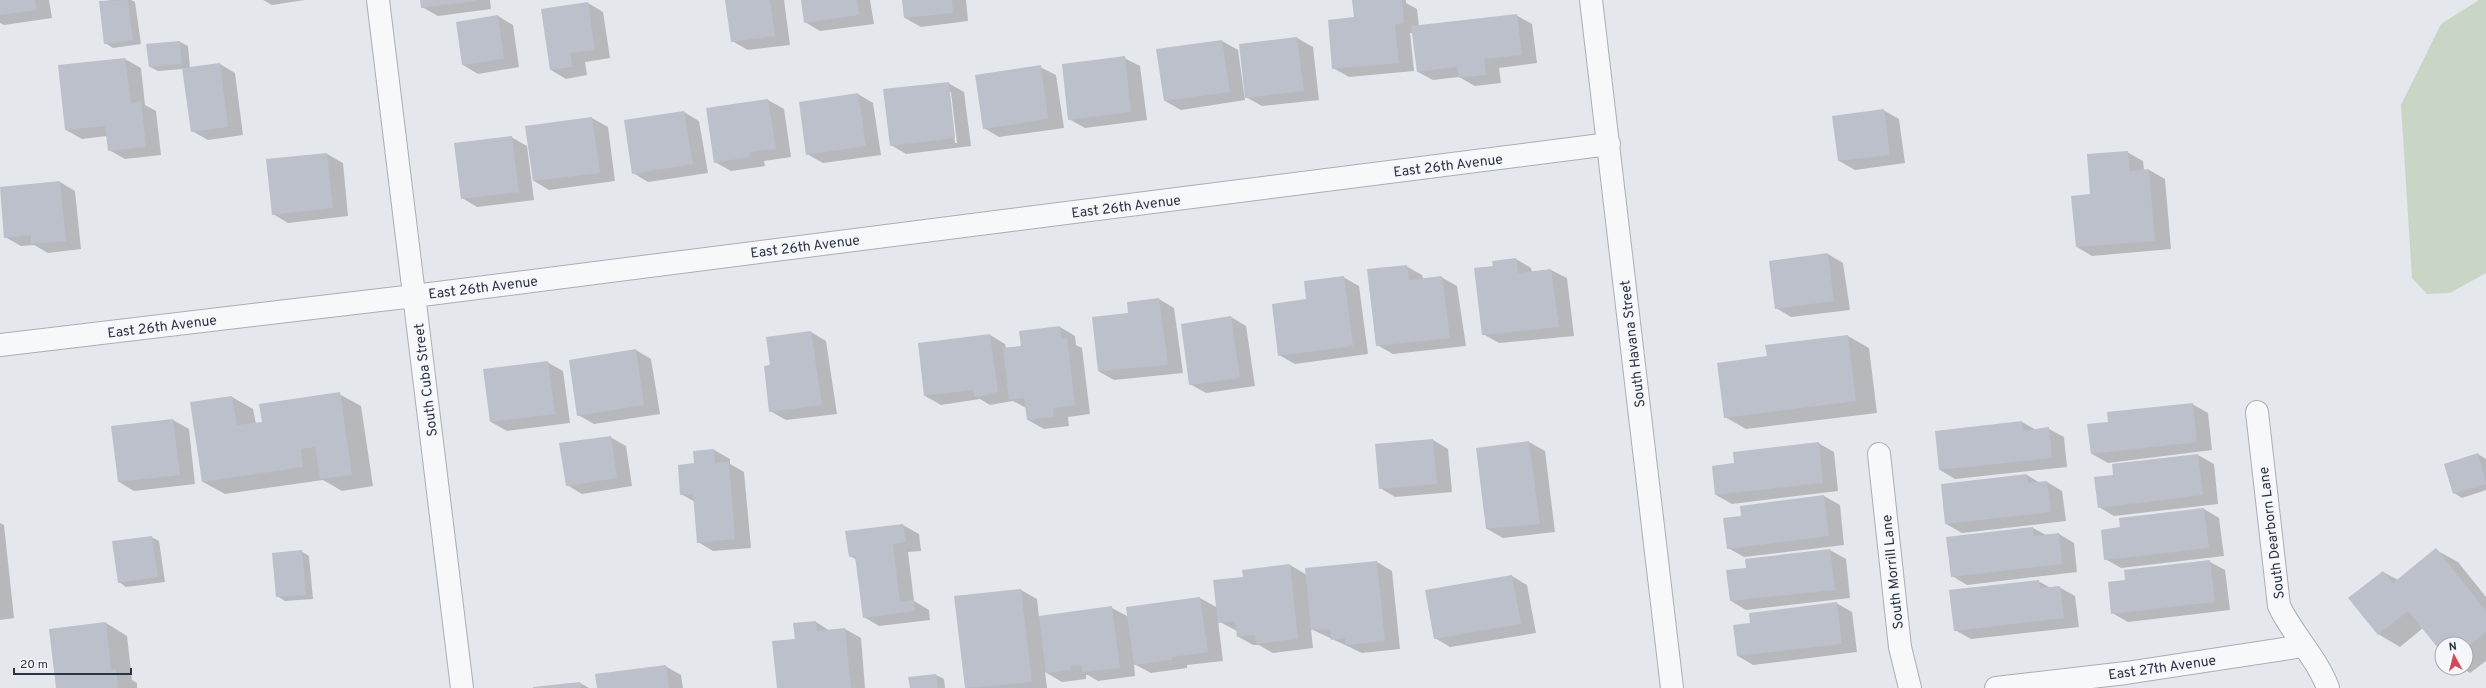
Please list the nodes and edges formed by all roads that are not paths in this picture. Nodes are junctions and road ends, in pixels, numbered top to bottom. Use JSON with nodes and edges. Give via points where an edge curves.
{"nodes":[{"id":1,"x":378,"y":0,"type":"edge"},
{"id":2,"x":1591,"y":0,"type":"edge"},
{"id":3,"x":1609,"y":144,"type":"junction"},
{"id":4,"x":414,"y":296,"type":"junction"},
{"id":5,"x":0,"y":345,"type":"edge"},
{"id":6,"x":2257,"y":412,"type":"dead end"},
{"id":7,"x":1879,"y":454,"type":"dead end"},
{"id":8,"x":2303,"y":646,"type":"junction"},
{"id":9,"x":462,"y":688,"type":"edge"},
{"id":10,"x":1672,"y":688,"type":"edge"},
{"id":11,"x":1910,"y":688,"type":"edge"},
{"id":12,"x":1996,"y":688,"type":"edge"},
{"id":13,"x":2328,"y":688,"type":"edge"}],
"edges":[{"from":1,"to":4,"type":"street","name":"South Cuba Street"},
{"from":2,"to":3,"type":"street","name":"South Havana Street"},
{"from":3,"to":4,"type":"street","name":"East 26th Avenue"},
{"from":3,"to":10,"type":"street","name":"South Havana Street"},
{"from":4,"to":5,"type":"street","name":"East 26th Avenue"},
{"from":4,"to":9,"type":"street","name":"South Cuba Street"},
{"from":6,"to":8,"type":"street","name":"South Dearborn Lane","via":[[2279,606]]},
{"from":7,"to":11,"type":"street","name":"South Morrill Lane","via":[[1900,647]]},
{"from":8,"to":12,"type":"street","name":"East 27th Avenue","via":[[2126,673]]},
{"from":8,"to":13,"type":"street","name":"South Dearborn Lane"}]}
